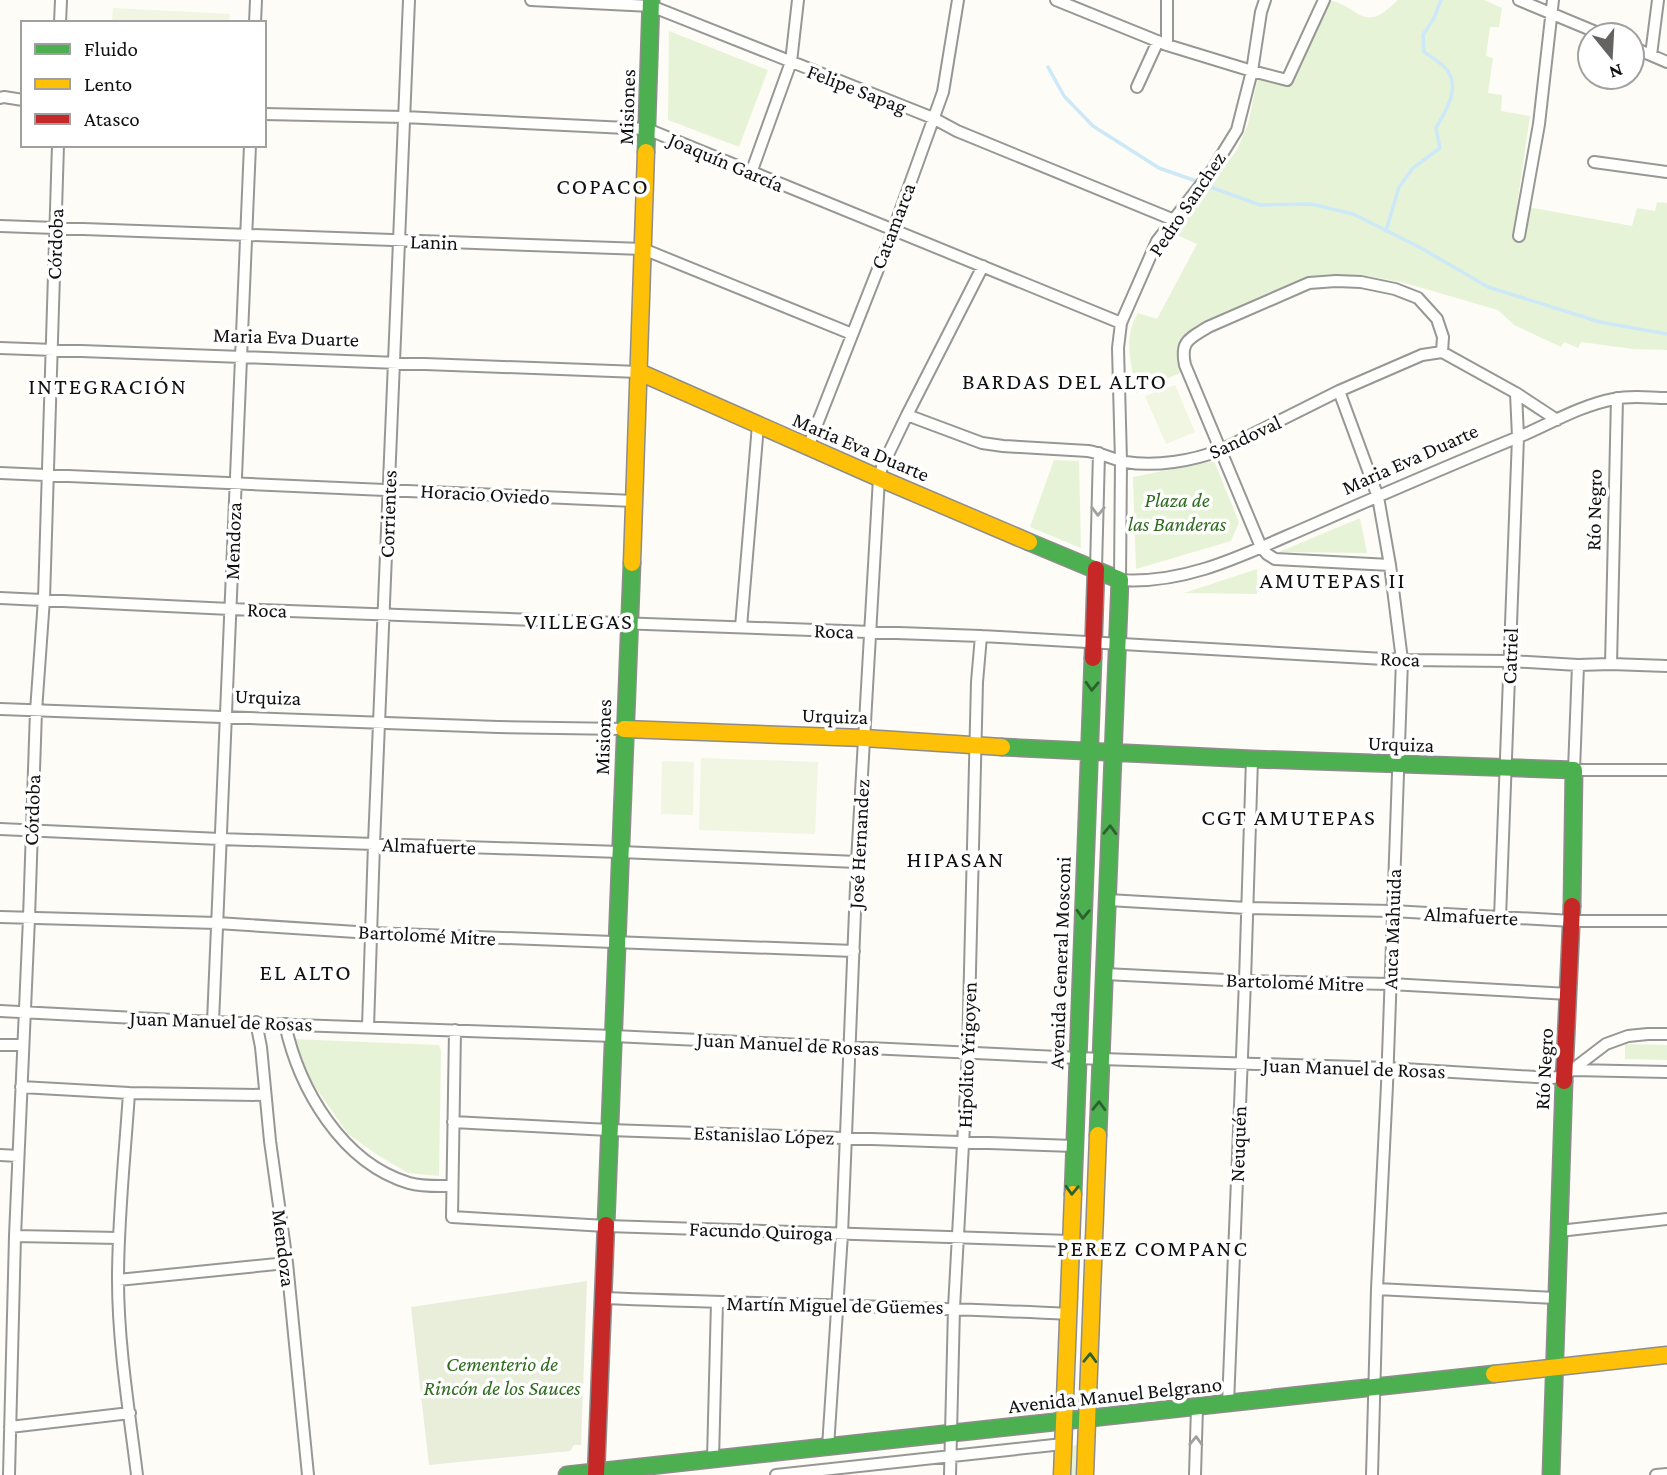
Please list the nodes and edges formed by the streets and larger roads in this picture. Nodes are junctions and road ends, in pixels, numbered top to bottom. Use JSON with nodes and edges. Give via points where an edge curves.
{"nodes":[{"id":1,"x":61,"y":0,"type":"edge"},
{"id":2,"x":256,"y":0,"type":"edge"},
{"id":3,"x":409,"y":0,"type":"edge"},
{"id":4,"x":531,"y":0,"type":"edge"},
{"id":5,"x":798,"y":0,"type":"edge"},
{"id":6,"x":945,"y":0,"type":"edge"},
{"id":7,"x":1058,"y":0,"type":"edge"},
{"id":8,"x":1167,"y":0,"type":"edge"},
{"id":9,"x":1265,"y":0,"type":"edge"},
{"id":10,"x":1324,"y":0,"type":"edge"},
{"id":11,"x":1519,"y":0,"type":"edge"},
{"id":12,"x":1553,"y":0,"type":"edge"},
{"id":13,"x":1658,"y":0,"type":"edge"},
{"id":14,"x":651,"y":3,"type":"edge"},
{"id":15,"x":958,"y":3,"type":"edge"},
{"id":16,"x":1552,"y":14,"type":"junction"},
{"id":17,"x":60,"y":21,"type":"edge"},
{"id":18,"x":255,"y":21,"type":"edge"},
{"id":19,"x":1576,"y":24,"type":"edge"},
{"id":20,"x":1162,"y":43,"type":"junction"},
{"id":21,"x":1646,"y":53,"type":"edge"},
{"id":22,"x":1651,"y":55,"type":"junction"},
{"id":23,"x":791,"y":62,"type":"junction"},
{"id":24,"x":1667,"y":62,"type":"edge"},
{"id":25,"x":1251,"y":71,"type":"junction"},
{"id":26,"x":1137,"y":86,"type":"dead end"},
{"id":27,"x":0,"y":98,"type":"edge"},
{"id":28,"x":21,"y":100,"type":"edge"},
{"id":29,"x":266,"y":114,"type":"edge"},
{"id":30,"x":404,"y":117,"type":"junction"},
{"id":31,"x":933,"y":118,"type":"junction"},
{"id":32,"x":647,"y":130,"type":"junction"},
{"id":33,"x":58,"y":147,"type":"edge"},
{"id":34,"x":250,"y":147,"type":"edge"},
{"id":35,"x":1594,"y":162,"type":"dead end"},
{"id":36,"x":1667,"y":172,"type":"edge"},
{"id":37,"x":751,"y":173,"type":"junction"},
{"id":38,"x":1174,"y":220,"type":"junction"},
{"id":39,"x":0,"y":226,"type":"edge"},
{"id":40,"x":56,"y":229,"type":"junction"},
{"id":41,"x":892,"y":230,"type":"junction"},
{"id":42,"x":246,"y":234,"type":"junction"},
{"id":43,"x":1519,"y":236,"type":"dead end"},
{"id":44,"x":399,"y":241,"type":"junction"},
{"id":45,"x":643,"y":249,"type":"junction"},
{"id":46,"x":983,"y":267,"type":"junction"},
{"id":47,"x":1121,"y":323,"type":"junction"},
{"id":48,"x":852,"y":334,"type":"junction"},
{"id":49,"x":0,"y":348,"type":"edge"},
{"id":50,"x":52,"y":350,"type":"junction"},
{"id":51,"x":1442,"y":352,"type":"junction"},
{"id":52,"x":241,"y":356,"type":"junction"},
{"id":53,"x":394,"y":362,"type":"junction"},
{"id":54,"x":639,"y":372,"type":"junction"},
{"id":55,"x":1339,"y":391,"type":"junction"},
{"id":56,"x":1516,"y":393,"type":"junction"},
{"id":57,"x":1617,"y":398,"type":"junction"},
{"id":58,"x":1667,"y":398,"type":"edge"},
{"id":59,"x":907,"y":415,"type":"junction"},
{"id":60,"x":1557,"y":421,"type":"junction"},
{"id":61,"x":758,"y":425,"type":"junction"},
{"id":62,"x":1518,"y":437,"type":"junction"},
{"id":63,"x":807,"y":447,"type":"junction"},
{"id":64,"x":1222,"y":450,"type":"junction"},
{"id":65,"x":1100,"y":453,"type":"junction"},
{"id":66,"x":1121,"y":461,"type":"junction"},
{"id":67,"x":0,"y":473,"type":"edge"},
{"id":68,"x":48,"y":475,"type":"junction"},
{"id":69,"x":878,"y":478,"type":"junction"},
{"id":70,"x":235,"y":483,"type":"junction"},
{"id":71,"x":389,"y":489,"type":"junction"},
{"id":72,"x":1378,"y":497,"type":"junction"},
{"id":73,"x":634,"y":501,"type":"junction"},
{"id":74,"x":1261,"y":547,"type":"junction"},
{"id":75,"x":1390,"y":565,"type":"junction"},
{"id":76,"x":1096,"y":569,"type":"junction"},
{"id":77,"x":1120,"y":580,"type":"junction"},
{"id":78,"x":0,"y":598,"type":"edge"},
{"id":79,"x":44,"y":599,"type":"junction"},
{"id":80,"x":230,"y":609,"type":"junction"},
{"id":81,"x":384,"y":614,"type":"junction"},
{"id":82,"x":628,"y":622,"type":"junction"},
{"id":83,"x":741,"y":628,"type":"junction"},
{"id":84,"x":870,"y":632,"type":"junction"},
{"id":85,"x":981,"y":636,"type":"junction"},
{"id":86,"x":1093,"y":642,"type":"junction"},
{"id":87,"x":1118,"y":643,"type":"junction"},
{"id":88,"x":1402,"y":660,"type":"junction"},
{"id":89,"x":1510,"y":661,"type":"junction"},
{"id":90,"x":1611,"y":664,"type":"junction"},
{"id":91,"x":1578,"y":666,"type":"junction"},
{"id":92,"x":1667,"y":666,"type":"edge"},
{"id":93,"x":0,"y":709,"type":"edge"},
{"id":94,"x":36,"y":711,"type":"junction"},
{"id":95,"x":226,"y":716,"type":"junction"},
{"id":96,"x":379,"y":722,"type":"junction"},
{"id":97,"x":624,"y":729,"type":"junction"},
{"id":98,"x":864,"y":738,"type":"junction"},
{"id":99,"x":977,"y":746,"type":"junction"},
{"id":100,"x":1089,"y":751,"type":"junction"},
{"id":101,"x":1113,"y":752,"type":"junction"},
{"id":102,"x":1252,"y":759,"type":"junction"},
{"id":103,"x":1398,"y":764,"type":"junction"},
{"id":104,"x":1506,"y":767,"type":"junction"},
{"id":105,"x":1574,"y":769,"type":"junction"},
{"id":106,"x":1667,"y":771,"type":"edge"},
{"id":107,"x":0,"y":829,"type":"edge"},
{"id":108,"x":31,"y":830,"type":"junction"},
{"id":109,"x":220,"y":839,"type":"junction"},
{"id":110,"x":374,"y":844,"type":"junction"},
{"id":111,"x":620,"y":852,"type":"junction"},
{"id":112,"x":858,"y":862,"type":"junction"},
{"id":113,"x":1108,"y":900,"type":"junction"},
{"id":114,"x":1247,"y":908,"type":"junction"},
{"id":115,"x":1392,"y":911,"type":"junction"},
{"id":116,"x":0,"y":917,"type":"edge"},
{"id":117,"x":29,"y":918,"type":"junction"},
{"id":118,"x":1500,"y":918,"type":"junction"},
{"id":119,"x":1572,"y":921,"type":"junction"},
{"id":120,"x":1667,"y":921,"type":"edge"},
{"id":121,"x":217,"y":923,"type":"junction"},
{"id":122,"x":372,"y":933,"type":"junction"},
{"id":123,"x":616,"y":943,"type":"junction"},
{"id":124,"x":854,"y":951,"type":"junction"},
{"id":125,"x":1105,"y":974,"type":"junction"},
{"id":126,"x":1245,"y":981,"type":"junction"},
{"id":127,"x":1390,"y":984,"type":"junction"},
{"id":128,"x":1569,"y":994,"type":"junction"},
{"id":129,"x":0,"y":1011,"type":"edge"},
{"id":130,"x":25,"y":1013,"type":"junction"},
{"id":131,"x":213,"y":1022,"type":"junction"},
{"id":132,"x":256,"y":1022,"type":"junction"},
{"id":133,"x":285,"y":1024,"type":"junction"},
{"id":134,"x":368,"y":1027,"type":"junction"},
{"id":135,"x":455,"y":1030,"type":"junction"},
{"id":136,"x":1667,"y":1034,"type":"edge"},
{"id":137,"x":613,"y":1036,"type":"junction"},
{"id":138,"x":0,"y":1045,"type":"edge"},
{"id":139,"x":22,"y":1045,"type":"junction"},
{"id":140,"x":850,"y":1047,"type":"junction"},
{"id":141,"x":968,"y":1053,"type":"junction"},
{"id":142,"x":1077,"y":1058,"type":"junction"},
{"id":143,"x":1101,"y":1059,"type":"junction"},
{"id":144,"x":1241,"y":1064,"type":"junction"},
{"id":145,"x":1387,"y":1068,"type":"junction"},
{"id":146,"x":1667,"y":1072,"type":"edge"},
{"id":147,"x":1568,"y":1073,"type":"junction"},
{"id":148,"x":21,"y":1087,"type":"junction"},
{"id":149,"x":129,"y":1093,"type":"junction"},
{"id":150,"x":264,"y":1095,"type":"junction"},
{"id":151,"x":453,"y":1122,"type":"junction"},
{"id":152,"x":609,"y":1130,"type":"junction"},
{"id":153,"x":846,"y":1138,"type":"junction"},
{"id":154,"x":963,"y":1142,"type":"junction"},
{"id":155,"x":1074,"y":1146,"type":"junction"},
{"id":156,"x":0,"y":1155,"type":"edge"},
{"id":157,"x":18,"y":1156,"type":"junction"},
{"id":158,"x":452,"y":1186,"type":"junction"},
{"id":159,"x":1667,"y":1219,"type":"edge"},
{"id":160,"x":606,"y":1226,"type":"junction"},
{"id":161,"x":1559,"y":1231,"type":"junction"},
{"id":162,"x":842,"y":1234,"type":"junction"},
{"id":163,"x":15,"y":1236,"type":"junction"},
{"id":164,"x":119,"y":1238,"type":"junction"},
{"id":165,"x":958,"y":1238,"type":"junction"},
{"id":166,"x":1070,"y":1241,"type":"junction"},
{"id":167,"x":287,"y":1263,"type":"junction"},
{"id":168,"x":118,"y":1280,"type":"junction"},
{"id":169,"x":1377,"y":1289,"type":"junction"},
{"id":170,"x":1556,"y":1297,"type":"junction"},
{"id":171,"x":603,"y":1298,"type":"junction"},
{"id":172,"x":717,"y":1303,"type":"junction"},
{"id":173,"x":837,"y":1307,"type":"junction"},
{"id":174,"x":954,"y":1308,"type":"junction"},
{"id":175,"x":1068,"y":1314,"type":"junction"},
{"id":176,"x":0,"y":1316,"type":"edge"},
{"id":177,"x":14,"y":1316,"type":"junction"},
{"id":178,"x":1667,"y":1355,"type":"edge"},
{"id":179,"x":1555,"y":1368,"type":"junction"},
{"id":180,"x":1375,"y":1388,"type":"junction"},
{"id":181,"x":1228,"y":1404,"type":"junction"},
{"id":182,"x":1197,"y":1407,"type":"junction"},
{"id":183,"x":130,"y":1413,"type":"junction"},
{"id":184,"x":1087,"y":1419,"type":"junction"},
{"id":185,"x":1063,"y":1422,"type":"junction"},
{"id":186,"x":10,"y":1427,"type":"junction"},
{"id":187,"x":952,"y":1434,"type":"junction"},
{"id":188,"x":1063,"y":1444,"type":"junction"},
{"id":189,"x":828,"y":1447,"type":"junction"},
{"id":190,"x":950,"y":1456,"type":"junction"},
{"id":191,"x":713,"y":1459,"type":"junction"},
{"id":192,"x":596,"y":1474,"type":"edge"},
{"id":193,"x":1667,"y":1474,"type":"edge"},
{"id":194,"x":9,"y":1475,"type":"edge"},
{"id":195,"x":136,"y":1475,"type":"edge"},
{"id":196,"x":308,"y":1475,"type":"edge"},
{"id":197,"x":567,"y":1475,"type":"edge"},
{"id":198,"x":776,"y":1475,"type":"edge"},
{"id":199,"x":950,"y":1475,"type":"edge"},
{"id":200,"x":1062,"y":1475,"type":"edge"},
{"id":201,"x":1085,"y":1475,"type":"edge"},
{"id":202,"x":1195,"y":1475,"type":"edge"},
{"id":203,"x":1372,"y":1475,"type":"edge"},
{"id":204,"x":1551,"y":1475,"type":"edge"},
{"id":205,"x":1656,"y":1475,"type":"edge"}],
"edges":[{"from":1,"to":17,"type":"street"},
{"from":2,"to":18,"type":"street"},
{"from":3,"to":30,"type":"street","name":"Corrientes"},
{"from":4,"to":14,"type":"street","name":"Felipe Sapag"},
{"from":5,"to":23,"type":"street"},
{"from":6,"to":15,"type":"street"},
{"from":7,"to":20,"type":"street"},
{"from":8,"to":20,"type":"street"},
{"from":9,"to":25,"type":"street","name":"Pedro Sanchez"},
{"from":10,"to":25,"type":"street","via":[[1287,80]]},
{"from":11,"to":16,"type":"street"},
{"from":12,"to":16,"type":"street"},
{"from":13,"to":22,"type":"street"},
{"from":14,"to":23,"type":"street","name":"Felipe Sapag"},
{"from":14,"to":32,"type":"street","name":"Misiones"},
{"from":15,"to":31,"type":"street","name":"Catamarca","via":[[943,92]]},
{"from":16,"to":19,"type":"street"},
{"from":16,"to":43,"type":"street"},
{"from":20,"to":25,"type":"street"},
{"from":20,"to":26,"type":"street"},
{"from":21,"to":22,"type":"street"},
{"from":22,"to":24,"type":"street"},
{"from":23,"to":31,"type":"street","name":"Felipe Sapag"},
{"from":23,"to":37,"type":"street"},
{"from":25,"to":38,"type":"street","name":"Pedro Sanchez","via":[[1237,130]]},
{"from":27,"to":28,"type":"street"},
{"from":29,"to":30,"type":"street","name":"Joaquín García"},
{"from":30,"to":32,"type":"street","name":"Joaquín García"},
{"from":30,"to":44,"type":"street","name":"Corrientes"},
{"from":31,"to":38,"type":"street","name":"Felipe Sapag"},
{"from":31,"to":41,"type":"street","name":"Catamarca"},
{"from":32,"to":37,"type":"street","name":"Joaquín García"},
{"from":32,"to":45,"type":"street","name":"Misiones"},
{"from":33,"to":40,"type":"street","name":"Córdoba"},
{"from":34,"to":42,"type":"street","name":"Mendoza"},
{"from":35,"to":36,"type":"street"},
{"from":37,"to":41,"type":"street","name":"Joaquín García"},
{"from":38,"to":47,"type":"street","name":"Pedro Sanchez","via":[[1157,241]]},
{"from":39,"to":40,"type":"street","name":"Lanin"},
{"from":40,"to":42,"type":"street","name":"Lanin"},
{"from":40,"to":50,"type":"street","name":"Córdoba"},
{"from":41,"to":46,"type":"street","name":"Joaquín García"},
{"from":41,"to":48,"type":"street","name":"Catamarca"},
{"from":42,"to":44,"type":"street","name":"Lanin"},
{"from":42,"to":52,"type":"street","name":"Mendoza"},
{"from":44,"to":45,"type":"street","name":"Lanin"},
{"from":44,"to":53,"type":"street","name":"Corrientes"},
{"from":45,"to":48,"type":"street","name":"Lanin"},
{"from":45,"to":54,"type":"street","name":"Misiones"},
{"from":46,"to":47,"type":"street","name":"Joaquín García"},
{"from":46,"to":59,"type":"street","name":"José Hernandez"},
{"from":47,"to":66,"type":"street","name":"Pedro Sanchez"},
{"from":48,"to":63,"type":"street","name":"Catamarca"},
{"from":49,"to":50,"type":"street","name":"Maria Eva Duarte"},
{"from":50,"to":52,"type":"street","name":"Maria Eva Duarte"},
{"from":50,"to":68,"type":"street","name":"Córdoba"},
{"from":51,"to":55,"type":"street","name":"Sandoval","via":[[1422,355]]},
{"from":51,"to":56,"type":"street"},
{"from":51,"to":64,"type":"street","via":[[1437,319],[1418,298],[1362,282],[1308,283],[1208,327],[1185,344],[1183,353]]},
{"from":52,"to":53,"type":"street","name":"Maria Eva Duarte"},
{"from":52,"to":70,"type":"street","name":"Mendoza"},
{"from":53,"to":54,"type":"street","name":"Maria Eva Duarte"},
{"from":53,"to":71,"type":"street","name":"Corrientes"},
{"from":54,"to":61,"type":"street","name":"Maria Eva Duarte"},
{"from":54,"to":73,"type":"street","name":"Misiones"},
{"from":55,"to":64,"type":"street","name":"Sandoval"},
{"from":55,"to":72,"type":"street","name":"Auca Mahuida"},
{"from":56,"to":60,"type":"street"},
{"from":56,"to":62,"type":"street","name":"Catriel"},
{"from":57,"to":58,"type":"street","name":"Maria Eva Duarte"},
{"from":57,"to":60,"type":"street","name":"Maria Eva Duarte"},
{"from":57,"to":90,"type":"street","name":"Río Negro"},
{"from":59,"to":65,"type":"street","name":"Sandoval","via":[[982,443]]},
{"from":59,"to":69,"type":"street","name":"José Hernandez"},
{"from":60,"to":62,"type":"street","name":"Maria Eva Duarte"},
{"from":61,"to":63,"type":"street","name":"Maria Eva Duarte"},
{"from":61,"to":83,"type":"street"},
{"from":62,"to":72,"type":"street","name":"Maria Eva Duarte"},
{"from":62,"to":89,"type":"street","name":"Catriel"},
{"from":63,"to":69,"type":"street","name":"Maria Eva Duarte"},
{"from":64,"to":66,"type":"street","name":"Sandoval","via":[[1159,463]]},
{"from":64,"to":74,"type":"street"},
{"from":65,"to":66,"type":"street","name":"Sandoval"},
{"from":65,"to":76,"type":"street","name":"Avenida General Mosconi","one_way":true},
{"from":66,"to":77,"type":"street"},
{"from":67,"to":68,"type":"street","name":"Horacio Oviedo"},
{"from":68,"to":70,"type":"street","name":"Horacio Oviedo"},
{"from":68,"to":79,"type":"street","name":"Córdoba"},
{"from":69,"to":76,"type":"street","name":"Maria Eva Duarte"},
{"from":69,"to":84,"type":"street","name":"José Hernandez"},
{"from":70,"to":71,"type":"street","name":"Horacio Oviedo"},
{"from":70,"to":80,"type":"street","name":"Mendoza"},
{"from":71,"to":73,"type":"street","name":"Horacio Oviedo"},
{"from":71,"to":81,"type":"street","name":"Corrientes"},
{"from":72,"to":74,"type":"street","name":"Maria Eva Duarte"},
{"from":72,"to":75,"type":"street","name":"Auca Mahuida"},
{"from":73,"to":82,"type":"street","name":"Misiones"},
{"from":74,"to":75,"type":"street","via":[[1275,559]]},
{"from":74,"to":77,"type":"street","name":"Maria Eva Duarte","via":[[1173,578]]},
{"from":75,"to":88,"type":"street","name":"Auca Mahuida"},
{"from":76,"to":77,"type":"street","name":"Maria Eva Duarte"},
{"from":76,"to":86,"type":"street","name":"Avenida General Mosconi"},
{"from":77,"to":87,"type":"street"},
{"from":78,"to":79,"type":"street","name":"Roca"},
{"from":79,"to":80,"type":"street","name":"Roca"},
{"from":79,"to":94,"type":"street","name":"Córdoba"},
{"from":80,"to":81,"type":"street","name":"Roca"},
{"from":80,"to":95,"type":"street","name":"Mendoza"},
{"from":81,"to":82,"type":"street","name":"Roca"},
{"from":81,"to":96,"type":"street","name":"Corrientes"},
{"from":82,"to":83,"type":"street","name":"Roca"},
{"from":82,"to":97,"type":"street","name":"Misiones"},
{"from":83,"to":84,"type":"street","name":"Roca"},
{"from":84,"to":85,"type":"street","name":"Roca"},
{"from":84,"to":98,"type":"street","name":"José Hernandez"},
{"from":85,"to":86,"type":"street","name":"Roca"},
{"from":85,"to":99,"type":"street","name":"Hipólito Yrigoyen"},
{"from":86,"to":87,"type":"street","name":"Roca"},
{"from":86,"to":100,"type":"street","name":"Avenida General Mosconi","one_way":true},
{"from":87,"to":88,"type":"street","name":"Roca"},
{"from":87,"to":101,"type":"street"},
{"from":88,"to":89,"type":"street","name":"Roca"},
{"from":88,"to":103,"type":"street","name":"Auca Mahuida"},
{"from":89,"to":91,"type":"street","name":"Roca"},
{"from":89,"to":104,"type":"street","name":"Catriel"},
{"from":90,"to":91,"type":"street","name":"Roca"},
{"from":90,"to":92,"type":"street","name":"Roca"},
{"from":91,"to":105,"type":"street","name":"Río Negro"},
{"from":93,"to":94,"type":"street","name":"Urquiza"},
{"from":94,"to":95,"type":"street","name":"Urquiza"},
{"from":94,"to":108,"type":"street","name":"Córdoba"},
{"from":95,"to":96,"type":"street","name":"Urquiza"},
{"from":95,"to":109,"type":"street","name":"Mendoza"},
{"from":96,"to":97,"type":"street","name":"Urquiza"},
{"from":96,"to":110,"type":"street","name":"Corrientes"},
{"from":97,"to":98,"type":"street","name":"Urquiza"},
{"from":97,"to":111,"type":"street","name":"Misiones"},
{"from":98,"to":99,"type":"street","name":"Urquiza"},
{"from":98,"to":112,"type":"street","name":"José Hernandez"},
{"from":99,"to":100,"type":"street","name":"Urquiza"},
{"from":99,"to":141,"type":"street","name":"Hipólito Yrigoyen"},
{"from":100,"to":101,"type":"street","name":"Urquiza"},
{"from":100,"to":142,"type":"street","name":"Avenida General Mosconi","one_way":true},
{"from":101,"to":102,"type":"street","name":"Urquiza"},
{"from":113,"to":101,"type":"street","one_way":true},
{"from":102,"to":103,"type":"street","name":"Urquiza"},
{"from":102,"to":114,"type":"street","name":"Neuquén"},
{"from":103,"to":104,"type":"street","name":"Urquiza"},
{"from":103,"to":115,"type":"street","name":"Auca Mahuida"},
{"from":104,"to":105,"type":"street","name":"Urquiza"},
{"from":104,"to":118,"type":"street","name":"Catriel"},
{"from":105,"to":106,"type":"street","name":"Urquiza"},
{"from":105,"to":119,"type":"street","name":"Río Negro"},
{"from":107,"to":108,"type":"street","name":"Almafuerte"},
{"from":108,"to":109,"type":"street","name":"Almafuerte"},
{"from":108,"to":117,"type":"street","name":"Córdoba"},
{"from":109,"to":110,"type":"street","name":"Almafuerte"},
{"from":109,"to":121,"type":"street","name":"Mendoza"},
{"from":110,"to":111,"type":"street","name":"Almafuerte"},
{"from":110,"to":122,"type":"street","name":"Corrientes"},
{"from":111,"to":112,"type":"street","name":"Almafuerte"},
{"from":111,"to":123,"type":"street","name":"Misiones"},
{"from":112,"to":124,"type":"street","name":"José Hernandez"},
{"from":113,"to":114,"type":"street","name":"Almafuerte"},
{"from":113,"to":125,"type":"street"},
{"from":114,"to":115,"type":"street","name":"Almafuerte"},
{"from":114,"to":126,"type":"street","name":"Neuquén"},
{"from":115,"to":118,"type":"street","name":"Almafuerte"},
{"from":115,"to":127,"type":"street","name":"Auca Mahuida"},
{"from":116,"to":117,"type":"street","name":"Bartolomé Mitre"},
{"from":117,"to":121,"type":"street","name":"Bartolomé Mitre"},
{"from":117,"to":130,"type":"street","name":"Córdoba"},
{"from":118,"to":119,"type":"street","name":"Almafuerte"},
{"from":119,"to":120,"type":"street","name":"Almafuerte"},
{"from":119,"to":128,"type":"street","name":"Río Negro"},
{"from":121,"to":122,"type":"street","name":"Bartolomé Mitre"},
{"from":121,"to":131,"type":"street","name":"Mendoza"},
{"from":122,"to":123,"type":"street","name":"Bartolomé Mitre"},
{"from":122,"to":134,"type":"street","name":"Corrientes"},
{"from":123,"to":124,"type":"street","name":"Bartolomé Mitre"},
{"from":123,"to":137,"type":"street","name":"Misiones"},
{"from":124,"to":140,"type":"street","name":"José Hernandez"},
{"from":125,"to":126,"type":"street","name":"Bartolomé Mitre"},
{"from":125,"to":143,"type":"street"},
{"from":126,"to":127,"type":"street","name":"Bartolomé Mitre"},
{"from":126,"to":144,"type":"street","name":"Neuquén"},
{"from":127,"to":128,"type":"street","name":"Bartolomé Mitre"},
{"from":127,"to":145,"type":"street","name":"Auca Mahuida"},
{"from":128,"to":147,"type":"street","name":"Río Negro"},
{"from":129,"to":130,"type":"street","name":"Juan Manuel de Rosas"},
{"from":130,"to":131,"type":"street","name":"Juan Manuel de Rosas"},
{"from":130,"to":139,"type":"street","name":"Córdoba"},
{"from":131,"to":132,"type":"street","name":"Juan Manuel de Rosas"},
{"from":132,"to":133,"type":"street","name":"Juan Manuel de Rosas"},
{"from":132,"to":150,"type":"street","name":"Mendoza"},
{"from":133,"to":134,"type":"street","name":"Juan Manuel de Rosas"},
{"from":133,"to":158,"type":"street","via":[[306,1086],[344,1141],[383,1171],[406,1182]]},
{"from":134,"to":135,"type":"street","name":"Juan Manuel de Rosas"},
{"from":135,"to":137,"type":"street","name":"Juan Manuel de Rosas"},
{"from":135,"to":151,"type":"street"},
{"from":136,"to":147,"type":"street","via":[[1628,1036],[1606,1044]]},
{"from":137,"to":140,"type":"street","name":"Juan Manuel de Rosas"},
{"from":137,"to":152,"type":"street","name":"Misiones"},
{"from":138,"to":139,"type":"street"},
{"from":139,"to":148,"type":"street","name":"Córdoba"},
{"from":140,"to":141,"type":"street","name":"Juan Manuel de Rosas"},
{"from":140,"to":153,"type":"street","name":"José Hernandez"},
{"from":141,"to":142,"type":"street","name":"Juan Manuel de Rosas"},
{"from":141,"to":154,"type":"street","name":"Hipólito Yrigoyen"},
{"from":142,"to":143,"type":"street","name":"Juan Manuel de Rosas"},
{"from":142,"to":155,"type":"street","name":"Avenida General Mosconi"},
{"from":143,"to":144,"type":"street","name":"Juan Manuel de Rosas"},
{"from":184,"to":143,"type":"street","one_way":true},
{"from":144,"to":145,"type":"street","name":"Juan Manuel de Rosas"},
{"from":144,"to":181,"type":"street","name":"Neuquén"},
{"from":145,"to":147,"type":"street","name":"Juan Manuel de Rosas","via":[[1552,1078]]},
{"from":145,"to":169,"type":"street","name":"Auca Mahuida"},
{"from":146,"to":147,"type":"street","name":"Juan Manuel de Rosas"},
{"from":147,"to":161,"type":"street","name":"Río Negro"},
{"from":148,"to":149,"type":"street"},
{"from":148,"to":157,"type":"street","name":"Córdoba"},
{"from":149,"to":150,"type":"street"},
{"from":149,"to":164,"type":"street"},
{"from":150,"to":167,"type":"street","name":"Mendoza"},
{"from":151,"to":152,"type":"street","name":"Estanislao López"},
{"from":151,"to":158,"type":"street"},
{"from":152,"to":153,"type":"street","name":"Estanislao López"},
{"from":152,"to":160,"type":"street","name":"Misiones"},
{"from":153,"to":154,"type":"street","name":"Estanislao López"},
{"from":153,"to":162,"type":"street","name":"José Hernandez"},
{"from":154,"to":155,"type":"street","name":"Estanislao López"},
{"from":154,"to":165,"type":"street","name":"Hipólito Yrigoyen"},
{"from":155,"to":166,"type":"street","name":"Avenida General Mosconi","one_way":true},
{"from":156,"to":157,"type":"street"},
{"from":157,"to":163,"type":"street","name":"Córdoba"},
{"from":158,"to":160,"type":"street","name":"Facundo Quiroga","via":[[452,1217]]},
{"from":159,"to":161,"type":"street"},
{"from":160,"to":162,"type":"street","name":"Facundo Quiroga"},
{"from":160,"to":171,"type":"street","name":"Misiones"},
{"from":161,"to":170,"type":"street","name":"Río Negro"},
{"from":162,"to":165,"type":"street","name":"Facundo Quiroga"},
{"from":162,"to":173,"type":"street","name":"José Hernandez"},
{"from":163,"to":164,"type":"street"},
{"from":163,"to":177,"type":"street","name":"Córdoba"},
{"from":164,"to":168,"type":"street"},
{"from":165,"to":166,"type":"street","name":"Facundo Quiroga"},
{"from":165,"to":174,"type":"street","name":"Hipólito Yrigoyen"},
{"from":166,"to":175,"type":"street","name":"Avenida General Mosconi"},
{"from":167,"to":168,"type":"street"},
{"from":167,"to":196,"type":"street","name":"Mendoza"},
{"from":168,"to":183,"type":"street"},
{"from":169,"to":170,"type":"street"},
{"from":169,"to":180,"type":"street","name":"Auca Mahuida"},
{"from":170,"to":179,"type":"street","name":"Río Negro"},
{"from":171,"to":172,"type":"street","name":"Martín Miguel de Güemes"},
{"from":171,"to":192,"type":"street","name":"Misiones"},
{"from":172,"to":173,"type":"street","name":"Martín Miguel de Güemes"},
{"from":172,"to":191,"type":"street"},
{"from":173,"to":174,"type":"street","name":"Martín Miguel de Güemes"},
{"from":173,"to":189,"type":"street","name":"José Hernandez"},
{"from":174,"to":175,"type":"street","name":"Martín Miguel de Güemes"},
{"from":174,"to":187,"type":"street","name":"Hipólito Yrigoyen"},
{"from":175,"to":185,"type":"street","name":"Avenida General Mosconi"},
{"from":176,"to":177,"type":"street"},
{"from":177,"to":186,"type":"street","name":"Córdoba"},
{"from":178,"to":179,"type":"street","name":"Avenida Manuel Belgrano"},
{"from":179,"to":180,"type":"street","name":"Avenida Manuel Belgrano"},
{"from":179,"to":204,"type":"street","name":"Río Negro"},
{"from":180,"to":181,"type":"street","name":"Avenida Manuel Belgrano"},
{"from":180,"to":203,"type":"street","name":"Auca Mahuida"},
{"from":181,"to":182,"type":"street","name":"Avenida Manuel Belgrano"},
{"from":182,"to":184,"type":"street","name":"Avenida Manuel Belgrano"},
{"from":202,"to":182,"type":"street","one_way":true},
{"from":183,"to":186,"type":"street"},
{"from":183,"to":195,"type":"street"},
{"from":184,"to":185,"type":"street","name":"Avenida Manuel Belgrano"},
{"from":184,"to":201,"type":"street"},
{"from":185,"to":187,"type":"street","name":"Avenida Manuel Belgrano"},
{"from":185,"to":188,"type":"street","name":"Avenida General Mosconi"},
{"from":186,"to":194,"type":"street","name":"Córdoba"},
{"from":187,"to":189,"type":"street","name":"Avenida Manuel Belgrano"},
{"from":187,"to":190,"type":"street","name":"Hipólito Yrigoyen"},
{"from":188,"to":190,"type":"street"},
{"from":188,"to":200,"type":"street","name":"Avenida General Mosconi"},
{"from":189,"to":191,"type":"street","name":"Avenida Manuel Belgrano"},
{"from":190,"to":198,"type":"street"},
{"from":190,"to":199,"type":"street","name":"Hipólito Yrigoyen"},
{"from":191,"to":192,"type":"street","name":"Avenida Manuel Belgrano"},
{"from":192,"to":197,"type":"street","name":"Avenida Manuel Belgrano"},
{"from":193,"to":205,"type":"street"}]}
